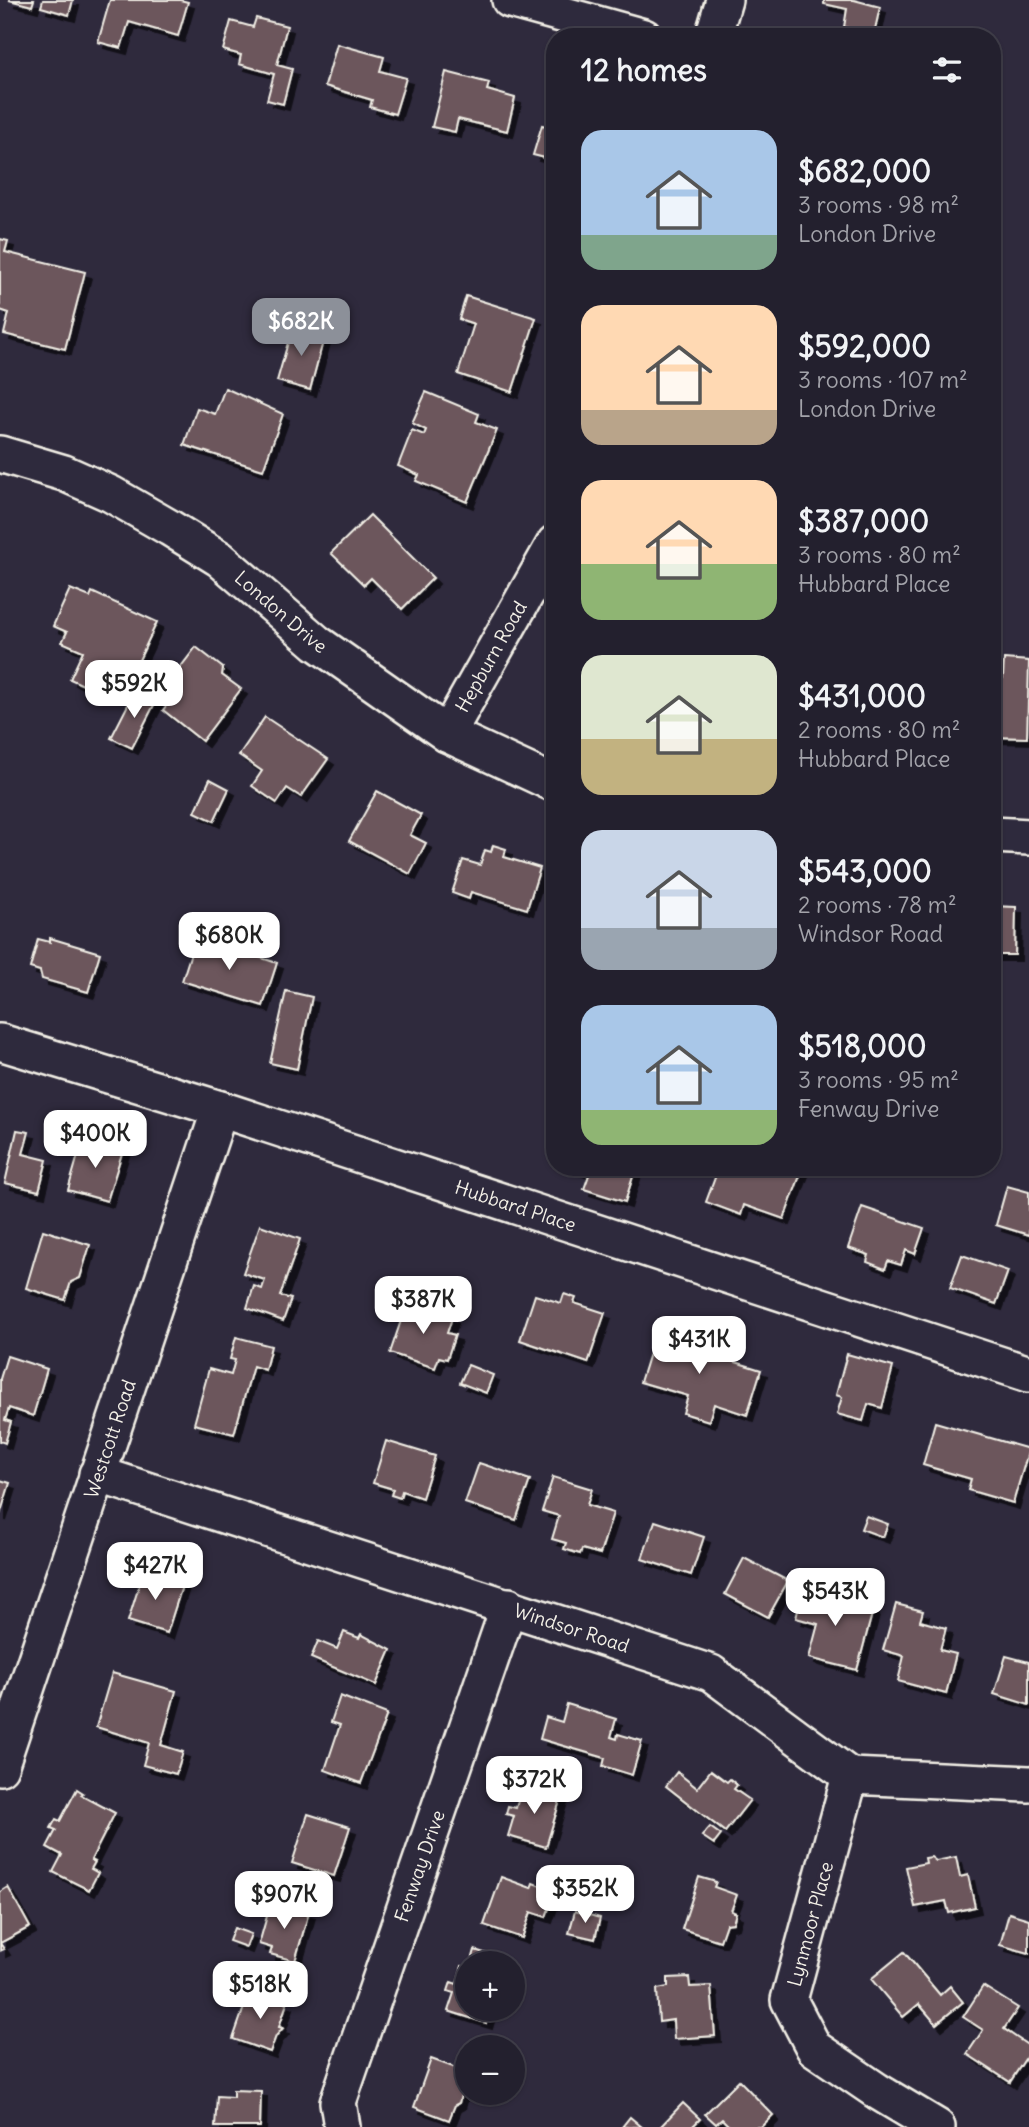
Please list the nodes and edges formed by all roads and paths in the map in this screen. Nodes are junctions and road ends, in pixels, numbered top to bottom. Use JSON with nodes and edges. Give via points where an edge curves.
{"nodes":[{"id":1,"x":510,"y":0,"type":"edge"},
{"id":2,"x":724,"y":0,"type":"edge"},
{"id":3,"x":611,"y":28,"type":"edge"},
{"id":4,"x":716,"y":28,"type":"edge"},
{"id":5,"x":0,"y":454,"type":"edge"},
{"id":6,"x":546,"y":559,"type":"edge"},
{"id":7,"x":447,"y":734,"type":"junction"},
{"id":8,"x":546,"y":780,"type":"edge"},
{"id":9,"x":1001,"y":835,"type":"edge"},
{"id":10,"x":1029,"y":837,"type":"edge"},
{"id":11,"x":0,"y":1042,"type":"edge"},
{"id":12,"x":220,"y":1109,"type":"junction"},
{"id":13,"x":1029,"y":1374,"type":"edge"},
{"id":14,"x":97,"y":1474,"type":"junction"},
{"id":15,"x":509,"y":1606,"type":"junction"},
{"id":16,"x":0,"y":1767,"type":"edge"},
{"id":17,"x":850,"y":1776,"type":"junction"},
{"id":18,"x":1029,"y":1784,"type":"edge"},
{"id":19,"x":342,"y":2127,"type":"edge"},
{"id":20,"x":937,"y":2127,"type":"edge"}],
"edges":[{"from":1,"to":3,"type":"street"},
{"from":2,"to":4,"type":"street"},
{"from":5,"to":7,"type":"street","name":"London Drive","via":[[111,495],[220,559],[317,643]]},
{"from":6,"to":7,"type":"street","name":"Hepburn Road"},
{"from":7,"to":8,"type":"street","name":"London Drive"},
{"from":9,"to":10,"type":"street"},
{"from":11,"to":12,"type":"street","name":"Hubbard Place"},
{"from":12,"to":13,"type":"street","name":"Hubbard Place"},
{"from":12,"to":14,"type":"street","name":"Westcott Road"},
{"from":14,"to":15,"type":"street","name":"Windsor Road"},
{"from":14,"to":16,"type":"street","name":"Westcott Road"},
{"from":15,"to":17,"type":"street","name":"Windsor Road","via":[[711,1673]]},
{"from":15,"to":19,"type":"street","name":"Fenway Drive","via":[[338,2102]]},
{"from":17,"to":18,"type":"street"},
{"from":17,"to":20,"type":"street","name":"Lynmoor Place","via":[[789,2000],[814,2048]]}]}
